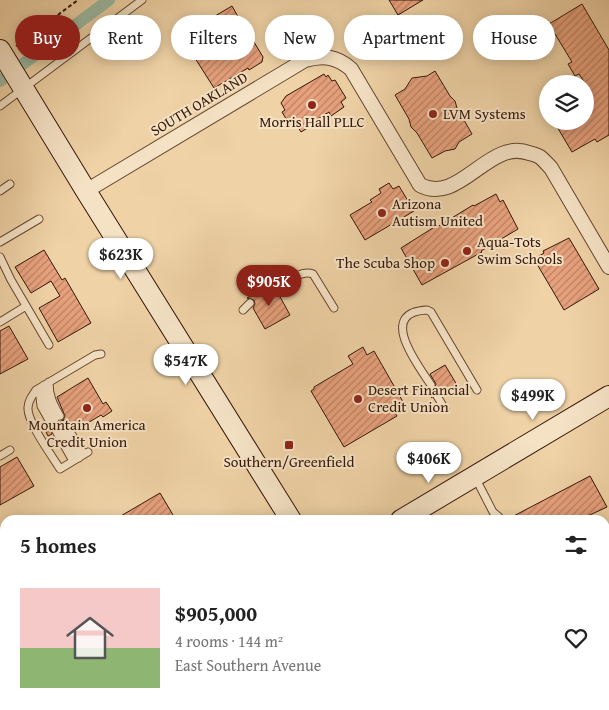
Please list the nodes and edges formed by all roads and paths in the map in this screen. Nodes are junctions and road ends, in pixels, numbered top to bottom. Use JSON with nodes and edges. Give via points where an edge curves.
{"nodes":[{"id":1,"x":78,"y":0,"type":"edge"},
{"id":2,"x":142,"y":0,"type":"edge"},
{"id":3,"x":4,"y":56,"type":"edge"},
{"id":4,"x":22,"y":86,"type":"junction"},
{"id":5,"x":0,"y":106,"type":"edge"},
{"id":6,"x":10,"y":184,"type":"dead end"},
{"id":7,"x":86,"y":191,"type":"junction"},
{"id":8,"x":0,"y":192,"type":"edge"},
{"id":9,"x":39,"y":219,"type":"dead end"},
{"id":10,"x":0,"y":242,"type":"edge"},
{"id":11,"x":0,"y":257,"type":"edge"},
{"id":12,"x":609,"y":267,"type":"edge"},
{"id":13,"x":275,"y":289,"type":"dead end"},
{"id":14,"x":250,"y":303,"type":"dead end"},
{"id":15,"x":26,"y":306,"type":"junction"},
{"id":16,"x":334,"y":308,"type":"dead end"},
{"id":17,"x":243,"y":310,"type":"dead end"},
{"id":18,"x":0,"y":322,"type":"edge"},
{"id":19,"x":49,"y":345,"type":"dead end"},
{"id":20,"x":101,"y":354,"type":"dead end"},
{"id":21,"x":431,"y":385,"type":"dead end"},
{"id":22,"x":44,"y":386,"type":"junction"},
{"id":23,"x":477,"y":390,"type":"dead end"},
{"id":24,"x":437,"y":396,"type":"dead end"},
{"id":25,"x":606,"y":400,"type":"edge"},
{"id":26,"x":445,"y":409,"type":"dead end"},
{"id":27,"x":10,"y":450,"type":"dead end"},
{"id":28,"x":0,"y":456,"type":"edge"},
{"id":29,"x":81,"y":456,"type":"junction"},
{"id":30,"x":475,"y":477,"type":"junction"},
{"id":31,"x":288,"y":515,"type":"edge"},
{"id":32,"x":410,"y":515,"type":"edge"},
{"id":33,"x":497,"y":515,"type":"edge"}],
"edges":[{"from":1,"to":3,"type":"path"},
{"from":2,"to":4,"type":"lane"},
{"from":3,"to":4,"type":"main road"},
{"from":4,"to":5,"type":"lane"},
{"from":4,"to":7,"type":"main road"},
{"from":6,"to":8,"type":"lane"},
{"from":7,"to":12,"type":"street","name":"SOUTH OAKLAND","via":[[305,60],[333,57],[351,69],[420,185],[429,190],[444,190],[506,151],[521,150],[540,156],[551,168]]},
{"from":7,"to":31,"type":"main road"},
{"from":9,"to":10,"type":"lane"},
{"from":11,"to":15,"type":"lane"},
{"from":13,"to":16,"type":"lane","via":[[301,274],[310,273]]},
{"from":14,"to":17,"type":"lane"},
{"from":15,"to":18,"type":"lane"},
{"from":15,"to":19,"type":"lane"},
{"from":20,"to":22,"type":"lane"},
{"from":21,"to":23,"type":"lane","via":[[411,356],[402,328],[408,316],[421,310],[431,312]]},
{"from":22,"to":22,"type":"lane","via":[[49,394],[55,419],[41,406]]},
{"from":22,"to":29,"type":"lane","via":[[30,398],[30,419],[60,469]]},
{"from":24,"to":26,"type":"lane"},
{"from":25,"to":30,"type":"main road"},
{"from":27,"to":28,"type":"lane"},
{"from":29,"to":29,"type":"lane","via":[[61,428]]},
{"from":30,"to":32,"type":"main road"},
{"from":30,"to":33,"type":"lane"}]}
